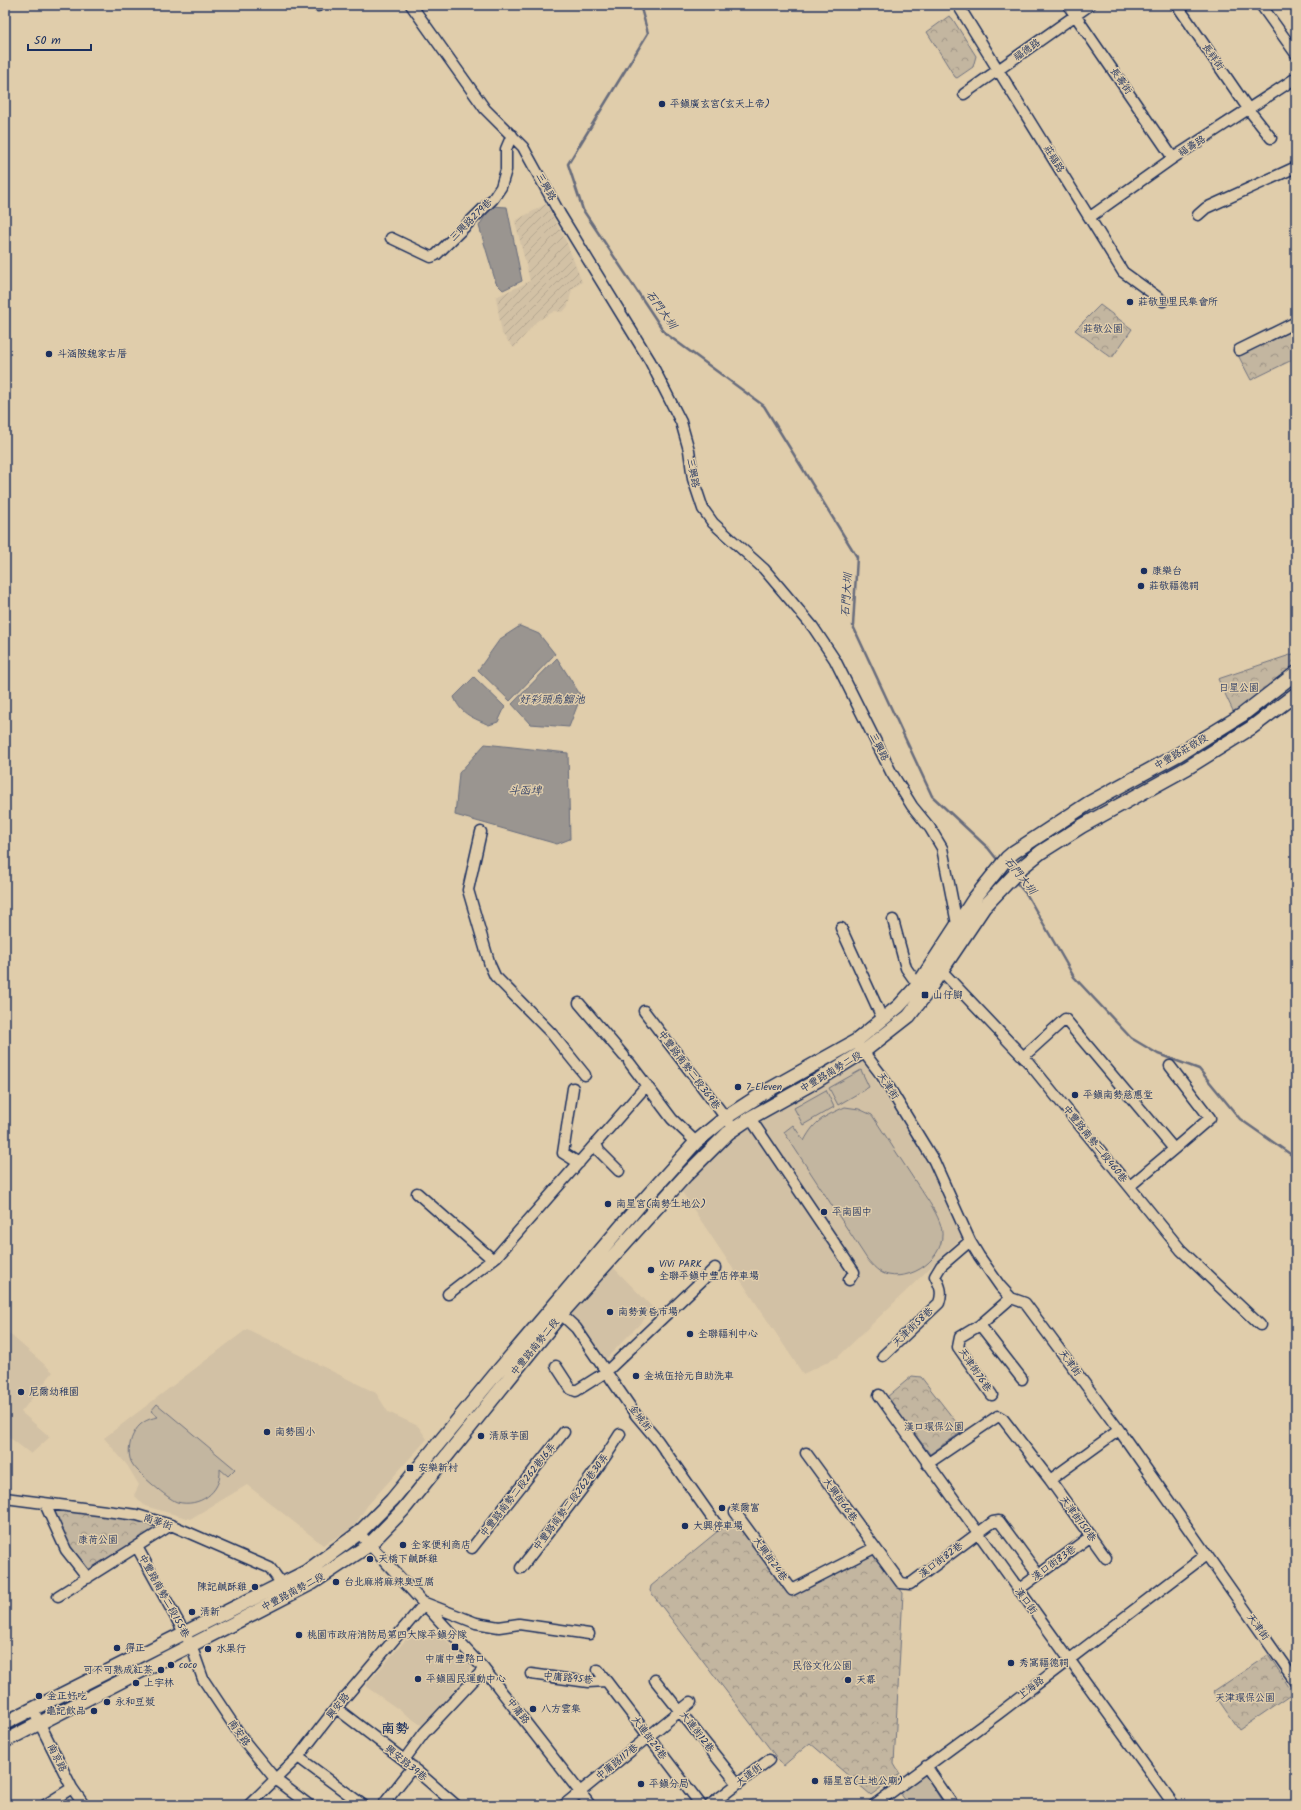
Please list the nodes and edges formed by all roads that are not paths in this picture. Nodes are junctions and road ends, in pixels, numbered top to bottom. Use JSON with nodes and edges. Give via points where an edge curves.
{"nodes":[{"id":1,"x":411,"y":5,"type":"edge"},
{"id":2,"x":958,"y":5,"type":"edge"},
{"id":3,"x":1068,"y":5,"type":"edge"},
{"id":4,"x":1090,"y":5,"type":"edge"},
{"id":5,"x":1178,"y":5,"type":"edge"},
{"id":6,"x":1261,"y":5,"type":"edge"},
{"id":7,"x":1075,"y":15,"type":"junction"},
{"id":8,"x":1296,"y":54,"type":"edge"},
{"id":9,"x":999,"y":69,"type":"junction"},
{"id":10,"x":1296,"y":78,"type":"edge"},
{"id":11,"x":964,"y":94,"type":"dead end"},
{"id":12,"x":1249,"y":110,"type":"junction"},
{"id":13,"x":512,"y":135,"type":"junction"},
{"id":14,"x":1271,"y":138,"type":"dead end"},
{"id":15,"x":1173,"y":158,"type":"junction"},
{"id":16,"x":1293,"y":168,"type":"edge"},
{"id":17,"x":1198,"y":215,"type":"dead end"},
{"id":18,"x":1090,"y":217,"type":"junction"},
{"id":19,"x":391,"y":238,"type":"dead end"},
{"id":20,"x":1163,"y":301,"type":"dead end"},
{"id":21,"x":1296,"y":322,"type":"edge"},
{"id":22,"x":1239,"y":350,"type":"dead end"},
{"id":23,"x":1296,"y":673,"type":"edge"},
{"id":24,"x":1296,"y":694,"type":"edge"},
{"id":25,"x":481,"y":832,"type":"dead end"},
{"id":26,"x":1007,"y":858,"type":"joint"},
{"id":27,"x":1021,"y":868,"type":"joint"},
{"id":28,"x":893,"y":920,"type":"dead end"},
{"id":29,"x":957,"y":924,"type":"junction"},
{"id":30,"x":841,"y":928,"type":"dead end"},
{"id":31,"x":962,"y":942,"type":"junction"},
{"id":32,"x":932,"y":962,"type":"junction"},
{"id":33,"x":943,"y":970,"type":"junction"},
{"id":34,"x":918,"y":985,"type":"junction"},
{"id":35,"x":579,"y":1003,"type":"dead end"},
{"id":36,"x":644,"y":1011,"type":"dead end"},
{"id":37,"x":883,"y":1020,"type":"junction"},
{"id":38,"x":856,"y":1041,"type":"junction"},
{"id":39,"x":863,"y":1052,"type":"junction"},
{"id":40,"x":1023,"y":1057,"type":"junction"},
{"id":41,"x":1170,"y":1066,"type":"dead end"},
{"id":42,"x":585,"y":1075,"type":"dead end"},
{"id":43,"x":647,"y":1085,"type":"junction"},
{"id":44,"x":573,"y":1088,"type":"dead end"},
{"id":45,"x":726,"y":1118,"type":"junction"},
{"id":46,"x":750,"y":1118,"type":"junction"},
{"id":47,"x":734,"y":1129,"type":"junction"},
{"id":48,"x":696,"y":1142,"type":"junction"},
{"id":49,"x":596,"y":1143,"type":"junction"},
{"id":50,"x":1174,"y":1149,"type":"junction"},
{"id":51,"x":579,"y":1163,"type":"junction"},
{"id":52,"x":620,"y":1171,"type":"dead end"},
{"id":53,"x":1130,"y":1186,"type":"junction"},
{"id":54,"x":417,"y":1193,"type":"dead end"},
{"id":55,"x":970,"y":1241,"type":"junction"},
{"id":56,"x":492,"y":1259,"type":"junction"},
{"id":57,"x":715,"y":1268,"type":"dead end"},
{"id":58,"x":850,"y":1280,"type":"dead end"},
{"id":59,"x":448,"y":1294,"type":"dead end"},
{"id":60,"x":1011,"y":1298,"type":"junction"},
{"id":61,"x":561,"y":1314,"type":"junction"},
{"id":62,"x":980,"y":1325,"type":"junction"},
{"id":63,"x":1260,"y":1325,"type":"dead end"},
{"id":64,"x":883,"y":1356,"type":"dead end"},
{"id":65,"x":556,"y":1366,"type":"dead end"},
{"id":66,"x":606,"y":1372,"type":"junction"},
{"id":67,"x":1022,"y":1379,"type":"dead end"},
{"id":68,"x":992,"y":1395,"type":"dead end"},
{"id":69,"x":878,"y":1396,"type":"dead end"},
{"id":70,"x":1119,"y":1430,"type":"junction"},
{"id":71,"x":564,"y":1432,"type":"dead end"},
{"id":72,"x":620,"y":1434,"type":"dead end"},
{"id":73,"x":806,"y":1453,"type":"dead end"},
{"id":74,"x":927,"y":1464,"type":"junction"},
{"id":75,"x":1050,"y":1480,"type":"junction"},
{"id":76,"x":5,"y":1498,"type":"edge"},
{"id":77,"x":45,"y":1504,"type":"junction"},
{"id":78,"x":735,"y":1512,"type":"dead end"},
{"id":79,"x":171,"y":1525,"type":"junction"},
{"id":80,"x":717,"y":1525,"type":"dead end"},
{"id":81,"x":359,"y":1533,"type":"junction"},
{"id":82,"x":977,"y":1534,"type":"junction"},
{"id":83,"x":1091,"y":1536,"type":"junction"},
{"id":84,"x":369,"y":1546,"type":"junction"},
{"id":85,"x":137,"y":1547,"type":"junction"},
{"id":86,"x":472,"y":1548,"type":"dead end"},
{"id":87,"x":874,"y":1548,"type":"junction"},
{"id":88,"x":1206,"y":1555,"type":"junction"},
{"id":89,"x":1106,"y":1558,"type":"dead end"},
{"id":90,"x":521,"y":1568,"type":"dead end"},
{"id":91,"x":1038,"y":1574,"type":"junction"},
{"id":92,"x":88,"y":1578,"type":"junction"},
{"id":93,"x":282,"y":1584,"type":"junction"},
{"id":94,"x":1018,"y":1590,"type":"junction"},
{"id":95,"x":58,"y":1596,"type":"dead end"},
{"id":96,"x":287,"y":1596,"type":"junction"},
{"id":97,"x":424,"y":1603,"type":"junction"},
{"id":98,"x":589,"y":1634,"type":"dead end"},
{"id":99,"x":187,"y":1640,"type":"junction"},
{"id":100,"x":1068,"y":1660,"type":"junction"},
{"id":101,"x":484,"y":1669,"type":"junction"},
{"id":102,"x":598,"y":1670,"type":"dead end"},
{"id":103,"x":531,"y":1674,"type":"dead end"},
{"id":104,"x":655,"y":1680,"type":"dead end"},
{"id":105,"x":606,"y":1681,"type":"junction"},
{"id":106,"x":1296,"y":1682,"type":"edge"},
{"id":107,"x":691,"y":1702,"type":"dead end"},
{"id":108,"x":336,"y":1708,"type":"junction"},
{"id":109,"x":33,"y":1710,"type":"junction"},
{"id":110,"x":680,"y":1711,"type":"junction"},
{"id":111,"x":5,"y":1723,"type":"edge"},
{"id":112,"x":40,"y":1724,"type":"junction"},
{"id":113,"x":648,"y":1737,"type":"junction"},
{"id":114,"x":5,"y":1741,"type":"edge"},
{"id":115,"x":298,"y":1757,"type":"junction"},
{"id":116,"x":404,"y":1760,"type":"junction"},
{"id":117,"x":769,"y":1760,"type":"dead end"},
{"id":118,"x":926,"y":1766,"type":"junction"},
{"id":119,"x":413,"y":1767,"type":"junction"},
{"id":120,"x":276,"y":1780,"type":"junction"},
{"id":121,"x":738,"y":1784,"type":"junction"},
{"id":122,"x":72,"y":1788,"type":"junction"},
{"id":123,"x":580,"y":1792,"type":"junction"},
{"id":124,"x":45,"y":1805,"type":"edge"},
{"id":125,"x":84,"y":1805,"type":"edge"},
{"id":126,"x":248,"y":1805,"type":"edge"},
{"id":127,"x":309,"y":1805,"type":"edge"},
{"id":128,"x":363,"y":1805,"type":"edge"},
{"id":129,"x":384,"y":1805,"type":"edge"},
{"id":130,"x":456,"y":1805,"type":"edge"},
{"id":131,"x":564,"y":1805,"type":"edge"},
{"id":132,"x":590,"y":1805,"type":"edge"},
{"id":133,"x":701,"y":1805,"type":"edge"},
{"id":134,"x":710,"y":1805,"type":"edge"},
{"id":135,"x":874,"y":1805,"type":"edge"},
{"id":136,"x":953,"y":1805,"type":"edge"},
{"id":137,"x":1174,"y":1805,"type":"edge"}],
"edges":[{"from":1,"to":13,"type":"street","name":"三興路","via":[[485,109]]},
{"from":2,"to":9,"type":"street","name":"莊福路"},
{"from":3,"to":7,"type":"street","name":"長壽街"},
{"from":4,"to":7,"type":"street","name":"福德路"},
{"from":5,"to":12,"type":"street","name":"長祥街"},
{"from":6,"to":8,"type":"street"},
{"from":7,"to":9,"type":"street","name":"福德路"},
{"from":7,"to":15,"type":"street","name":"長壽街"},
{"from":9,"to":11,"type":"street","name":"福德路"},
{"from":9,"to":18,"type":"street","name":"莊福路"},
{"from":10,"to":12,"type":"street","name":"福壽路"},
{"from":12,"to":14,"type":"street","name":"長祥街"},
{"from":12,"to":15,"type":"street","name":"福壽路"},
{"from":13,"to":19,"type":"street","name":"三興路279巷","via":[[506,149],[506,170],[501,187],[493,199],[436,255],[432,257]]},
{"from":13,"to":29,"type":"street","name":"三興路","via":[[523,147],[560,214],[667,392],[681,422],[693,479],[703,509],[713,524],[764,568],[813,627],[835,660],[891,772],[942,848]]},
{"from":15,"to":18,"type":"street","name":"福壽路"},
{"from":16,"to":17,"type":"street","via":[[1206,208]]},
{"from":18,"to":20,"type":"street","name":"莊福路","via":[[1123,272]]},
{"from":21,"to":22,"type":"street"},
{"from":23,"to":26,"type":"main road","name":"中豐路莊敬段","via":[[1242,715],[1179,754],[1089,802]]},
{"from":24,"to":27,"type":"main road","name":"中豐路莊敬段","via":[[1251,728],[1193,764],[1082,826]]},
{"from":25,"to":42,"type":"street","via":[[468,890],[490,965],[495,976],[552,1034]]},
{"from":26,"to":29,"type":"main road","name":"中豐路南勢二段"},
{"from":27,"to":31,"type":"main road","name":"中豐路南勢二段","via":[[984,908]]},
{"from":28,"to":34,"type":"street","via":[[906,968]]},
{"from":29,"to":31,"type":"street","name":"三興路"},
{"from":29,"to":32,"type":"main road","name":"中豐路南勢二段"},
{"from":30,"to":37,"type":"street"},
{"from":31,"to":33,"type":"main road","name":"中豐路南勢二段"},
{"from":32,"to":33,"type":"street","name":"中豐路南勢二段460巷"},
{"from":32,"to":34,"type":"main road","name":"中豐路南勢二段"},
{"from":33,"to":39,"type":"main road","name":"中豐路南勢二段","via":[[909,1016]]},
{"from":33,"to":40,"type":"street","name":"中豐路南勢二段460巷"},
{"from":34,"to":37,"type":"main road","name":"中豐路南勢二段"},
{"from":35,"to":43,"type":"street"},
{"from":36,"to":45,"type":"street","name":"中豐路南勢二段369巷"},
{"from":37,"to":38,"type":"main road","name":"中豐路南勢二段"},
{"from":38,"to":39,"type":"street","name":"天津街"},
{"from":38,"to":45,"type":"main road","name":"中豐路南勢二段","via":[[765,1092]]},
{"from":39,"to":46,"type":"main road","name":"中豐路南勢二段"},
{"from":39,"to":55,"type":"street","name":"天津街","via":[[882,1076],[934,1161]]},
{"from":40,"to":50,"type":"street","via":[[1066,1019]]},
{"from":40,"to":53,"type":"street","name":"中豐路南勢二段460巷"},
{"from":41,"to":50,"type":"street","via":[[1210,1118]]},
{"from":43,"to":48,"type":"street","via":[[672,1119]]},
{"from":43,"to":49,"type":"street"},
{"from":44,"to":51,"type":"street","via":[[563,1154]]},
{"from":45,"to":47,"type":"street","name":"中豐路南勢二段369巷"},
{"from":45,"to":48,"type":"main road","name":"中豐路南勢二段"},
{"from":46,"to":47,"type":"main road","name":"中豐路南勢二段"},
{"from":46,"to":58,"type":"street","via":[[854,1272]]},
{"from":47,"to":61,"type":"main road","name":"中豐路南勢二段","via":[[686,1175]]},
{"from":48,"to":81,"type":"main road","name":"中豐路南勢二段","via":[[499,1370],[392,1500]]},
{"from":49,"to":51,"type":"street"},
{"from":49,"to":52,"type":"street","via":[[598,1152]]},
{"from":50,"to":53,"type":"street"},
{"from":51,"to":56,"type":"street"},
{"from":53,"to":63,"type":"street","name":"中豐路南勢二段460巷","via":[[1181,1250]]},
{"from":54,"to":56,"type":"street"},
{"from":55,"to":60,"type":"street","name":"天津街"},
{"from":55,"to":64,"type":"street","name":"天津街58巷","via":[[941,1266],[935,1276],[941,1288],[938,1303]]},
{"from":56,"to":59,"type":"street"},
{"from":57,"to":66,"type":"street"},
{"from":60,"to":62,"type":"street","name":"天津街76巷"},
{"from":60,"to":70,"type":"street","name":"天津街","via":[[1025,1303]]},
{"from":61,"to":66,"type":"street","name":"金城街","via":[[576,1328]]},
{"from":61,"to":84,"type":"main road","name":"中豐路南勢二段","via":[[403,1510]]},
{"from":62,"to":67,"type":"street"},
{"from":62,"to":68,"type":"street","name":"天津街76巷","via":[[960,1337],[958,1347]]},
{"from":65,"to":66,"type":"street","via":[[571,1389],[576,1391]]},
{"from":66,"to":80,"type":"street","name":"金城街"},
{"from":69,"to":74,"type":"street","name":"漢口街"},
{"from":70,"to":75,"type":"street"},
{"from":70,"to":88,"type":"street","name":"天津街"},
{"from":71,"to":86,"type":"street","name":"中豐路南勢二段262巷16弄"},
{"from":72,"to":90,"type":"street","name":"中豐路南勢二段262巷30弄","via":[[601,1464]]},
{"from":73,"to":87,"type":"street","name":"大興街66巷"},
{"from":74,"to":75,"type":"street","name":"天津街150巷","via":[[998,1416]]},
{"from":74,"to":82,"type":"street","name":"漢口街"},
{"from":75,"to":83,"type":"street","name":"天津街150巷"},
{"from":76,"to":77,"type":"street","name":"南華街"},
{"from":77,"to":79,"type":"street","name":"南華街","via":[[137,1515]]},
{"from":77,"to":92,"type":"street","via":[[66,1550]]},
{"from":78,"to":87,"type":"street","name":"大興街24巷","via":[[792,1590]]},
{"from":79,"to":85,"type":"street"},
{"from":79,"to":93,"type":"street","name":"南華街","via":[[270,1568]]},
{"from":81,"to":84,"type":"street","name":"中庸路"},
{"from":81,"to":93,"type":"main road","name":"中豐路南勢二段","via":[[306,1572]]},
{"from":82,"to":87,"type":"street","name":"漢口街82巷","via":[[910,1584],[901,1583]]},
{"from":82,"to":91,"type":"street","name":"漢口街82巷","via":[[993,1522],[999,1521]]},
{"from":82,"to":94,"type":"street","name":"漢口街"},
{"from":83,"to":89,"type":"street","name":"天津街150巷"},
{"from":83,"to":91,"type":"street","name":"漢口街83巷"},
{"from":84,"to":96,"type":"main road","name":"中豐路南勢二段","via":[[312,1584]]},
{"from":84,"to":97,"type":"street","name":"中庸路"},
{"from":85,"to":92,"type":"street"},
{"from":85,"to":99,"type":"street","name":"中豐路南勢二段155巷"},
{"from":88,"to":100,"type":"street","name":"上海路"},
{"from":88,"to":106,"type":"street","name":"天津街"},
{"from":91,"to":94,"type":"street","name":"漢口街83巷"},
{"from":92,"to":95,"type":"street"},
{"from":93,"to":96,"type":"street","name":"南華街"},
{"from":93,"to":99,"type":"main road","name":"中豐路南勢二段"},
{"from":94,"to":100,"type":"street","name":"漢口街"},
{"from":96,"to":99,"type":"main road","name":"中豐路南勢二段"},
{"from":97,"to":98,"type":"street","name":"中庸路","via":[[476,1623],[499,1627],[519,1624]]},
{"from":97,"to":101,"type":"street","name":"中庸路"},
{"from":97,"to":108,"type":"street","name":"興安路"},
{"from":99,"to":109,"type":"main road","name":"中豐路南勢二段"},
{"from":99,"to":112,"type":"main road","name":"中豐路南勢二段"},
{"from":99,"to":120,"type":"street","name":"南安路","via":[[203,1679],[244,1742]]},
{"from":100,"to":118,"type":"street","name":"上海路"},
{"from":100,"to":137,"type":"street","name":"漢口街"},
{"from":101,"to":116,"type":"street","via":[[424,1733]]},
{"from":101,"to":123,"type":"street","name":"中庸路"},
{"from":102,"to":105,"type":"street","name":"大連街24巷"},
{"from":103,"to":105,"type":"street","name":"中庸路95巷","via":[[588,1682]]},
{"from":104,"to":110,"type":"street","name":"大連街12巷"},
{"from":105,"to":113,"type":"street","name":"大連街24巷"},
{"from":107,"to":110,"type":"street","name":"中庸路117巷"},
{"from":108,"to":115,"type":"street","name":"興安路"},
{"from":108,"to":116,"type":"street","name":"興安路39巷"},
{"from":109,"to":111,"type":"main road","name":"中豐路南勢二段"},
{"from":109,"to":112,"type":"street","name":"南京路"},
{"from":110,"to":113,"type":"street","name":"中庸路117巷"},
{"from":110,"to":121,"type":"street","name":"大連街12巷"},
{"from":112,"to":114,"type":"main road","name":"中豐路南勢二段"},
{"from":112,"to":122,"type":"street","name":"南京路"},
{"from":113,"to":123,"type":"street","name":"中庸路117巷"},
{"from":113,"to":133,"type":"street","name":"大連街24巷"},
{"from":115,"to":120,"type":"street","name":"興安路"},
{"from":115,"to":128,"type":"street"},
{"from":116,"to":119,"type":"street","name":"興安路39巷"},
{"from":117,"to":121,"type":"street","name":"大連街"},
{"from":118,"to":135,"type":"street","name":"上海路"},
{"from":118,"to":136,"type":"street"},
{"from":119,"to":129,"type":"street"},
{"from":119,"to":130,"type":"street","name":"興安路39巷"},
{"from":120,"to":126,"type":"street","name":"興安路"},
{"from":120,"to":127,"type":"street","name":"南安路"},
{"from":121,"to":134,"type":"street","name":"大連街"},
{"from":122,"to":124,"type":"street"},
{"from":122,"to":125,"type":"street","name":"南京路"},
{"from":123,"to":131,"type":"street","name":"中庸路117巷"},
{"from":123,"to":132,"type":"street","name":"中庸路"}]}
